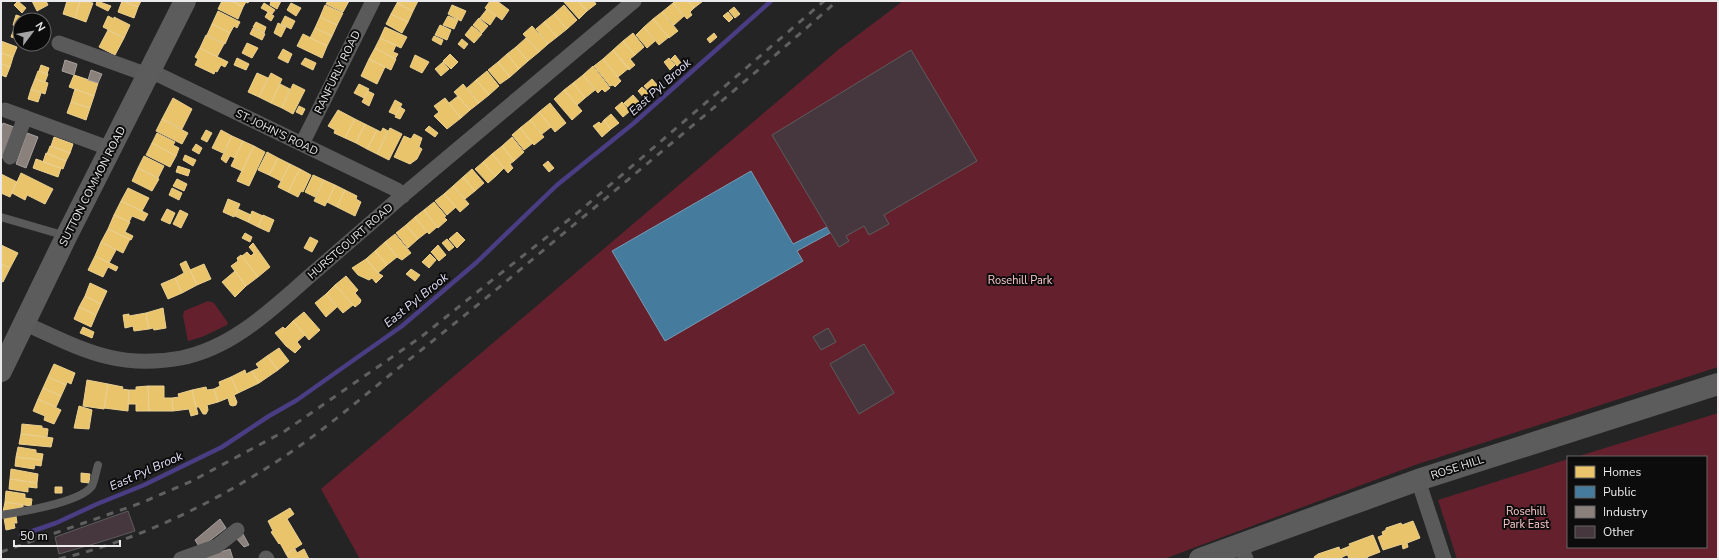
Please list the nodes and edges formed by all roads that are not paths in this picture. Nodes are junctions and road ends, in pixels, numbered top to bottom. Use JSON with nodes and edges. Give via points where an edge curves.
{"nodes":[{"id":1,"x":185,"y":1,"type":"edge"},
{"id":2,"x":373,"y":1,"type":"edge"},
{"id":3,"x":634,"y":1,"type":"edge"},
{"id":4,"x":59,"y":43,"type":"dead end"},
{"id":5,"x":148,"y":75,"type":"junction"},
{"id":6,"x":5,"y":110,"type":"dead end"},
{"id":7,"x":25,"y":117,"type":"junction"},
{"id":8,"x":302,"y":144,"type":"junction"},
{"id":9,"x":111,"y":148,"type":"junction"},
{"id":10,"x":10,"y":156,"type":"dead end"},
{"id":11,"x":403,"y":196,"type":"junction"},
{"id":12,"x":1,"y":217,"type":"edge"},
{"id":13,"x":66,"y":237,"type":"junction"},
{"id":14,"x":24,"y":324,"type":"junction"},
{"id":15,"x":4,"y":358,"type":"edge"},
{"id":16,"x":1718,"y":384,"type":"edge"},
{"id":17,"x":98,"y":465,"type":"dead end"},
{"id":18,"x":1418,"y":480,"type":"junction"},
{"id":19,"x":1,"y":515,"type":"edge"},
{"id":20,"x":237,"y":530,"type":"dead end"},
{"id":21,"x":1243,"y":552,"type":"edge"},
{"id":22,"x":181,"y":559,"type":"edge"},
{"id":23,"x":1200,"y":559,"type":"edge"},
{"id":24,"x":1444,"y":559,"type":"edge"}],
"edges":[{"from":1,"to":5,"type":"main road","name":"SUTTON COMMON ROAD"},
{"from":2,"to":8,"type":"street","name":"RANFURLY ROAD"},
{"from":3,"to":11,"type":"street","name":"HURSTCOURT ROAD"},
{"from":4,"to":5,"type":"street","name":"ST. JOHN'S ROAD"},
{"from":5,"to":8,"type":"street","name":"ST. JOHN'S ROAD","via":[[158,75]]},
{"from":5,"to":9,"type":"main road","name":"SUTTON COMMON ROAD"},
{"from":6,"to":7,"type":"street"},
{"from":7,"to":9,"type":"street"},
{"from":7,"to":10,"type":"street"},
{"from":8,"to":11,"type":"street","name":"ST. JOHN'S ROAD","via":[[397,190]]},
{"from":9,"to":13,"type":"main road","name":"SUTTON COMMON ROAD"},
{"from":11,"to":14,"type":"street","name":"HURSTCOURT ROAD","via":[[275,306],[237,336],[208,350],[183,358],[130,362],[84,351]]},
{"from":12,"to":13,"type":"lane"},
{"from":13,"to":14,"type":"main road","name":"SUTTON COMMON ROAD"},
{"from":14,"to":15,"type":"main road","name":"SUTTON COMMON ROAD"},
{"from":16,"to":18,"type":"main road","name":"ROSE HILL"},
{"from":17,"to":19,"type":"lane","via":[[92,486],[80,495],[66,501]]},
{"from":18,"to":21,"type":"main road","name":"ROSE HILL"},
{"from":18,"to":24,"type":"street"},
{"from":20,"to":22,"type":"street","via":[[217,546]]},
{"from":21,"to":23,"type":"main road","name":"ROSE HILL"}]}
